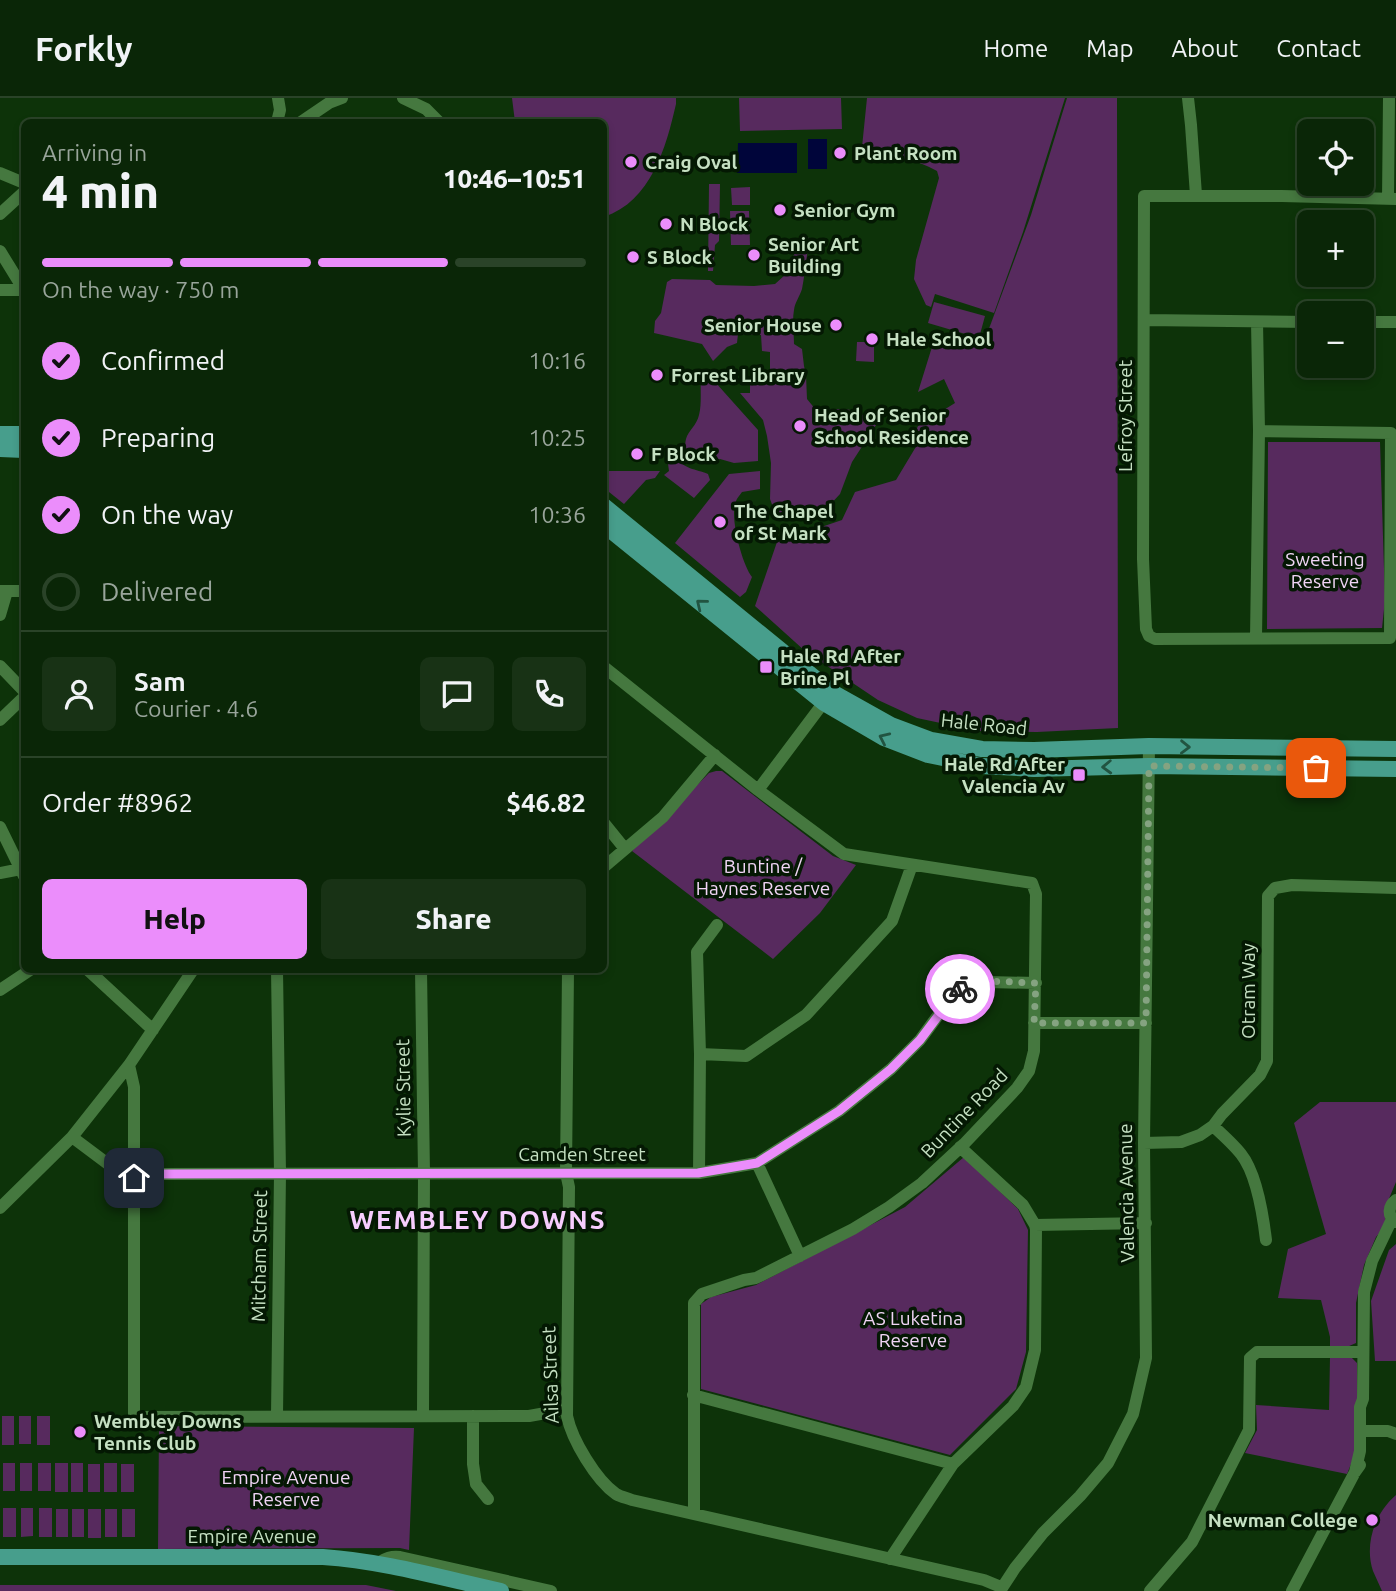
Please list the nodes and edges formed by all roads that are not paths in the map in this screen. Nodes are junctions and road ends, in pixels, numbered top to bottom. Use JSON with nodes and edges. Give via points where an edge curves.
{"nodes":[{"id":1,"x":342,"y":98,"type":"edge"},
{"id":2,"x":403,"y":98,"type":"edge"},
{"id":3,"x":1188,"y":98,"type":"edge"},
{"id":4,"x":1389,"y":98,"type":"edge"},
{"id":5,"x":306,"y":119,"type":"edge"},
{"id":6,"x":436,"y":119,"type":"edge"},
{"id":7,"x":0,"y":173,"type":"edge"},
{"id":8,"x":21,"y":182,"type":"edge"},
{"id":9,"x":21,"y":195,"type":"edge"},
{"id":10,"x":1196,"y":195,"type":"junction"},
{"id":11,"x":1392,"y":199,"type":"edge"},
{"id":12,"x":0,"y":214,"type":"edge"},
{"id":13,"x":0,"y":251,"type":"edge"},
{"id":14,"x":21,"y":285,"type":"edge"},
{"id":15,"x":0,"y":290,"type":"edge"},
{"id":16,"x":21,"y":290,"type":"edge"},
{"id":17,"x":1144,"y":320,"type":"junction"},
{"id":18,"x":1257,"y":322,"type":"junction"},
{"id":19,"x":1297,"y":322,"type":"edge"},
{"id":20,"x":1374,"y":322,"type":"edge"},
{"id":21,"x":1396,"y":322,"type":"edge"},
{"id":22,"x":1259,"y":431,"type":"junction"},
{"id":23,"x":0,"y":434,"type":"edge"},
{"id":24,"x":21,"y":434,"type":"edge"},
{"id":25,"x":0,"y":449,"type":"edge"},
{"id":26,"x":21,"y":450,"type":"edge"},
{"id":27,"x":607,"y":509,"type":"edge"},
{"id":28,"x":607,"y":528,"type":"edge"},
{"id":29,"x":1393,"y":574,"type":"edge"},
{"id":30,"x":4,"y":591,"type":"edge"},
{"id":31,"x":0,"y":615,"type":"edge"},
{"id":32,"x":1256,"y":638,"type":"junction"},
{"id":33,"x":0,"y":666,"type":"edge"},
{"id":34,"x":607,"y":669,"type":"edge"},
{"id":35,"x":21,"y":688,"type":"edge"},
{"id":36,"x":828,"y":698,"type":"junction"},
{"id":37,"x":21,"y":700,"type":"edge"},
{"id":38,"x":0,"y":720,"type":"edge"},
{"id":39,"x":1149,"y":747,"type":"junction"},
{"id":40,"x":1396,"y":748,"type":"edge"},
{"id":41,"x":1360,"y":749,"type":"junction"},
{"id":42,"x":715,"y":755,"type":"junction"},
{"id":43,"x":1396,"y":755,"type":"edge"},
{"id":44,"x":1149,"y":766,"type":"junction"},
{"id":45,"x":1396,"y":769,"type":"edge"},
{"id":46,"x":758,"y":790,"type":"junction"},
{"id":47,"x":0,"y":827,"type":"edge"},
{"id":48,"x":607,"y":827,"type":"edge"},
{"id":49,"x":625,"y":849,"type":"junction"},
{"id":50,"x":607,"y":864,"type":"edge"},
{"id":51,"x":912,"y":865,"type":"junction"},
{"id":52,"x":21,"y":869,"type":"edge"},
{"id":53,"x":0,"y":873,"type":"edge"},
{"id":54,"x":21,"y":873,"type":"edge"},
{"id":55,"x":1396,"y":888,"type":"edge"},
{"id":56,"x":717,"y":925,"type":"dead end"},
{"id":57,"x":26,"y":973,"type":"edge"},
{"id":58,"x":91,"y":973,"type":"edge"},
{"id":59,"x":191,"y":973,"type":"edge"},
{"id":60,"x":277,"y":973,"type":"edge"},
{"id":61,"x":421,"y":973,"type":"edge"},
{"id":62,"x":568,"y":973,"type":"edge"},
{"id":63,"x":1036,"y":983,"type":"junction"},
{"id":64,"x":0,"y":990,"type":"edge"},
{"id":65,"x":1034,"y":1023,"type":"junction"},
{"id":66,"x":1146,"y":1023,"type":"junction"},
{"id":67,"x":153,"y":1030,"type":"junction"},
{"id":68,"x":700,"y":1054,"type":"junction"},
{"id":69,"x":129,"y":1065,"type":"junction"},
{"id":70,"x":1213,"y":1126,"type":"junction"},
{"id":71,"x":72,"y":1137,"type":"junction"},
{"id":72,"x":1144,"y":1143,"type":"junction"},
{"id":73,"x":960,"y":1147,"type":"junction"},
{"id":74,"x":757,"y":1163,"type":"junction"},
{"id":75,"x":280,"y":1173,"type":"junction"},
{"id":76,"x":424,"y":1173,"type":"junction"},
{"id":77,"x":566,"y":1173,"type":"junction"},
{"id":78,"x":698,"y":1173,"type":"junction"},
{"id":79,"x":134,"y":1178,"type":"junction"},
{"id":80,"x":1396,"y":1200,"type":"edge"},
{"id":81,"x":0,"y":1208,"type":"edge"},
{"id":82,"x":1394,"y":1221,"type":"edge"},
{"id":83,"x":1146,"y":1223,"type":"junction"},
{"id":84,"x":1035,"y":1224,"type":"junction"},
{"id":85,"x":1396,"y":1232,"type":"edge"},
{"id":86,"x":1266,"y":1240,"type":"dead end"},
{"id":87,"x":1380,"y":1246,"type":"junction"},
{"id":88,"x":800,"y":1256,"type":"junction"},
{"id":89,"x":1363,"y":1352,"type":"junction"},
{"id":90,"x":693,"y":1395,"type":"junction"},
{"id":91,"x":567,"y":1403,"type":"junction"},
{"id":92,"x":277,"y":1416,"type":"junction"},
{"id":93,"x":424,"y":1416,"type":"junction"},
{"id":94,"x":473,"y":1416,"type":"junction"},
{"id":95,"x":529,"y":1416,"type":"junction"},
{"id":96,"x":569,"y":1425,"type":"junction"},
{"id":97,"x":1396,"y":1434,"type":"edge"},
{"id":98,"x":1364,"y":1435,"type":"junction"},
{"id":99,"x":953,"y":1464,"type":"junction"},
{"id":100,"x":488,"y":1499,"type":"dead end"},
{"id":101,"x":694,"y":1514,"type":"junction"},
{"id":102,"x":0,"y":1557,"type":"edge"},
{"id":103,"x":890,"y":1559,"type":"junction"},
{"id":104,"x":378,"y":1563,"type":"junction"},
{"id":105,"x":0,"y":1565,"type":"edge"},
{"id":106,"x":1001,"y":1589,"type":"edge"},
{"id":107,"x":466,"y":1591,"type":"edge"},
{"id":108,"x":501,"y":1591,"type":"edge"},
{"id":109,"x":551,"y":1591,"type":"edge"},
{"id":110,"x":1150,"y":1591,"type":"edge"},
{"id":111,"x":1292,"y":1591,"type":"edge"}],
"edges":[{"from":1,"to":5,"type":"street"},
{"from":2,"to":6,"type":"street"},
{"from":3,"to":10,"type":"street"},
{"from":4,"to":11,"type":"street"},
{"from":7,"to":8,"type":"street"},
{"from":9,"to":12,"type":"street"},
{"from":10,"to":11,"type":"street"},
{"from":10,"to":17,"type":"street","name":"Lefroy Street","via":[[1144,196]]},
{"from":13,"to":14,"type":"street"},
{"from":15,"to":16,"type":"street"},
{"from":17,"to":18,"type":"street"},
{"from":17,"to":32,"type":"street","name":"Lefroy Street","via":[[1146,629],[1156,639]]},
{"from":18,"to":19,"type":"street"},
{"from":18,"to":22,"type":"street"},
{"from":20,"to":21,"type":"street"},
{"from":22,"to":29,"type":"street","via":[[1391,433]]},
{"from":22,"to":32,"type":"street"},
{"from":23,"to":24,"type":"main road"},
{"from":25,"to":26,"type":"main road"},
{"from":27,"to":36,"type":"main road","name":"Hale Road"},
{"from":36,"to":28,"type":"main road","name":"Hale Road","one_way":true},
{"from":29,"to":32,"type":"street","via":[[1390,638]]},
{"from":30,"to":31,"type":"street"},
{"from":33,"to":35,"type":"street"},
{"from":34,"to":42,"type":"street","name":"Buntine Road"},
{"from":36,"to":39,"type":"main road","name":"Hale Road","via":[[932,740],[982,749]]},
{"from":44,"to":36,"type":"main road","name":"Hale Road","one_way":true,"via":[[1034,769],[982,766],[928,755],[884,738]]},
{"from":36,"to":46,"type":"street"},
{"from":37,"to":38,"type":"street"},
{"from":39,"to":41,"type":"main road","name":"Hale Road","one_way":true},
{"from":39,"to":44,"type":"street","name":"Valencia Avenue"},
{"from":40,"to":41,"type":"main road","name":"Hale Road"},
{"from":41,"to":43,"type":"street"},
{"from":42,"to":46,"type":"street","name":"Buntine Road"},
{"from":42,"to":49,"type":"street","via":[[663,817]]},
{"from":44,"to":45,"type":"main road","name":"Hale Road"},
{"from":44,"to":66,"type":"street","name":"Valencia Avenue"},
{"from":46,"to":51,"type":"street","name":"Buntine Road","via":[[844,854]]},
{"from":47,"to":52,"type":"street"},
{"from":48,"to":49,"type":"street"},
{"from":49,"to":50,"type":"street"},
{"from":51,"to":63,"type":"street","name":"Buntine Road","via":[[1032,883],[1036,894]]},
{"from":51,"to":68,"type":"street","via":[[892,921],[807,1015],[746,1056]]},
{"from":53,"to":54,"type":"street"},
{"from":55,"to":70,"type":"street","name":"Otram Way","via":[[1292,885],[1275,888],[1268,897],[1267,1061]]},
{"from":56,"to":68,"type":"street","via":[[697,952]]},
{"from":57,"to":64,"type":"street"},
{"from":58,"to":67,"type":"street"},
{"from":59,"to":67,"type":"street"},
{"from":60,"to":75,"type":"street","name":"Mitcham Street"},
{"from":61,"to":76,"type":"street","name":"Kylie Street"},
{"from":62,"to":77,"type":"street","name":"Ailsa Street"},
{"from":63,"to":65,"type":"street","name":"Buntine Road"},
{"from":63,"to":74,"type":"street","name":"Camden Street","via":[[987,982],[956,992],[891,1069],[839,1111]]},
{"from":65,"to":66,"type":"street"},
{"from":65,"to":73,"type":"street","name":"Buntine Road","via":[[1029,1071]]},
{"from":66,"to":72,"type":"street","name":"Valencia Avenue"},
{"from":67,"to":69,"type":"street"},
{"from":68,"to":78,"type":"street"},
{"from":69,"to":71,"type":"street"},
{"from":69,"to":79,"type":"street","via":[[134,1087]]},
{"from":70,"to":72,"type":"street","name":"Otram Way","via":[[1181,1142]]},
{"from":70,"to":86,"type":"street","via":[[1250,1168]]},
{"from":71,"to":79,"type":"street","via":[[124,1176]]},
{"from":71,"to":81,"type":"street"},
{"from":72,"to":83,"type":"street","name":"Valencia Avenue"},
{"from":73,"to":84,"type":"street","via":[[1023,1205]]},
{"from":73,"to":88,"type":"street","name":"Buntine Road","via":[[889,1207]]},
{"from":74,"to":78,"type":"street","name":"Camden Street"},
{"from":74,"to":88,"type":"street"},
{"from":75,"to":76,"type":"street","name":"Camden Street"},
{"from":75,"to":79,"type":"street","name":"Camden Street"},
{"from":75,"to":92,"type":"street","name":"Mitcham Street"},
{"from":76,"to":77,"type":"street","name":"Camden Street"},
{"from":76,"to":93,"type":"street","name":"Kylie Street"},
{"from":77,"to":78,"type":"street","name":"Camden Street"},
{"from":77,"to":91,"type":"street","name":"Ailsa Street"},
{"from":79,"to":92,"type":"street","via":[[134,1417]]},
{"from":80,"to":82,"type":"street","via":[[1389,1210]]},
{"from":82,"to":87,"type":"street"},
{"from":83,"to":84,"type":"street"},
{"from":83,"to":106,"type":"street","name":"Valencia Avenue","via":[[1146,1358],[1133,1415],[1108,1463],[1043,1533]]},
{"from":84,"to":99,"type":"street","via":[[1035,1350],[1026,1387],[1013,1406]]},
{"from":85,"to":87,"type":"street"},
{"from":87,"to":89,"type":"street","via":[[1364,1292]]},
{"from":88,"to":90,"type":"street","name":"Buntine Road","via":[[756,1278],[702,1294],[694,1304]]},
{"from":89,"to":98,"type":"street","via":[[1360,1407]]},
{"from":89,"to":110,"type":"street","via":[[1256,1352],[1250,1358],[1249,1430],[1192,1542]]},
{"from":90,"to":99,"type":"street"},
{"from":90,"to":101,"type":"street","name":"Buntine Road"},
{"from":91,"to":95,"type":"street","via":[[557,1411]]},
{"from":91,"to":96,"type":"street","name":"Ailsa Street"},
{"from":92,"to":93,"type":"street"},
{"from":93,"to":94,"type":"street"},
{"from":94,"to":95,"type":"street"},
{"from":94,"to":100,"type":"street","via":[[476,1484]]},
{"from":95,"to":96,"type":"street"},
{"from":96,"to":101,"type":"street","name":"Ailsa Street","via":[[597,1475],[617,1495]]},
{"from":97,"to":98,"type":"street"},
{"from":98,"to":111,"type":"street","via":[[1362,1464]]},
{"from":99,"to":103,"type":"street"},
{"from":101,"to":103,"type":"street","name":"Ailsa Street"},
{"from":102,"to":104,"type":"main road","name":"Empire Avenue","via":[[323,1557]]},
{"from":103,"to":106,"type":"street","name":"Ailsa Street","via":[[984,1580]]},
{"from":104,"to":108,"type":"main road","name":"Empire Avenue"},
{"from":104,"to":109,"type":"street","via":[[400,1557]]},
{"from":105,"to":107,"type":"main road","name":"Empire Avenue","via":[[350,1567]]}]}
